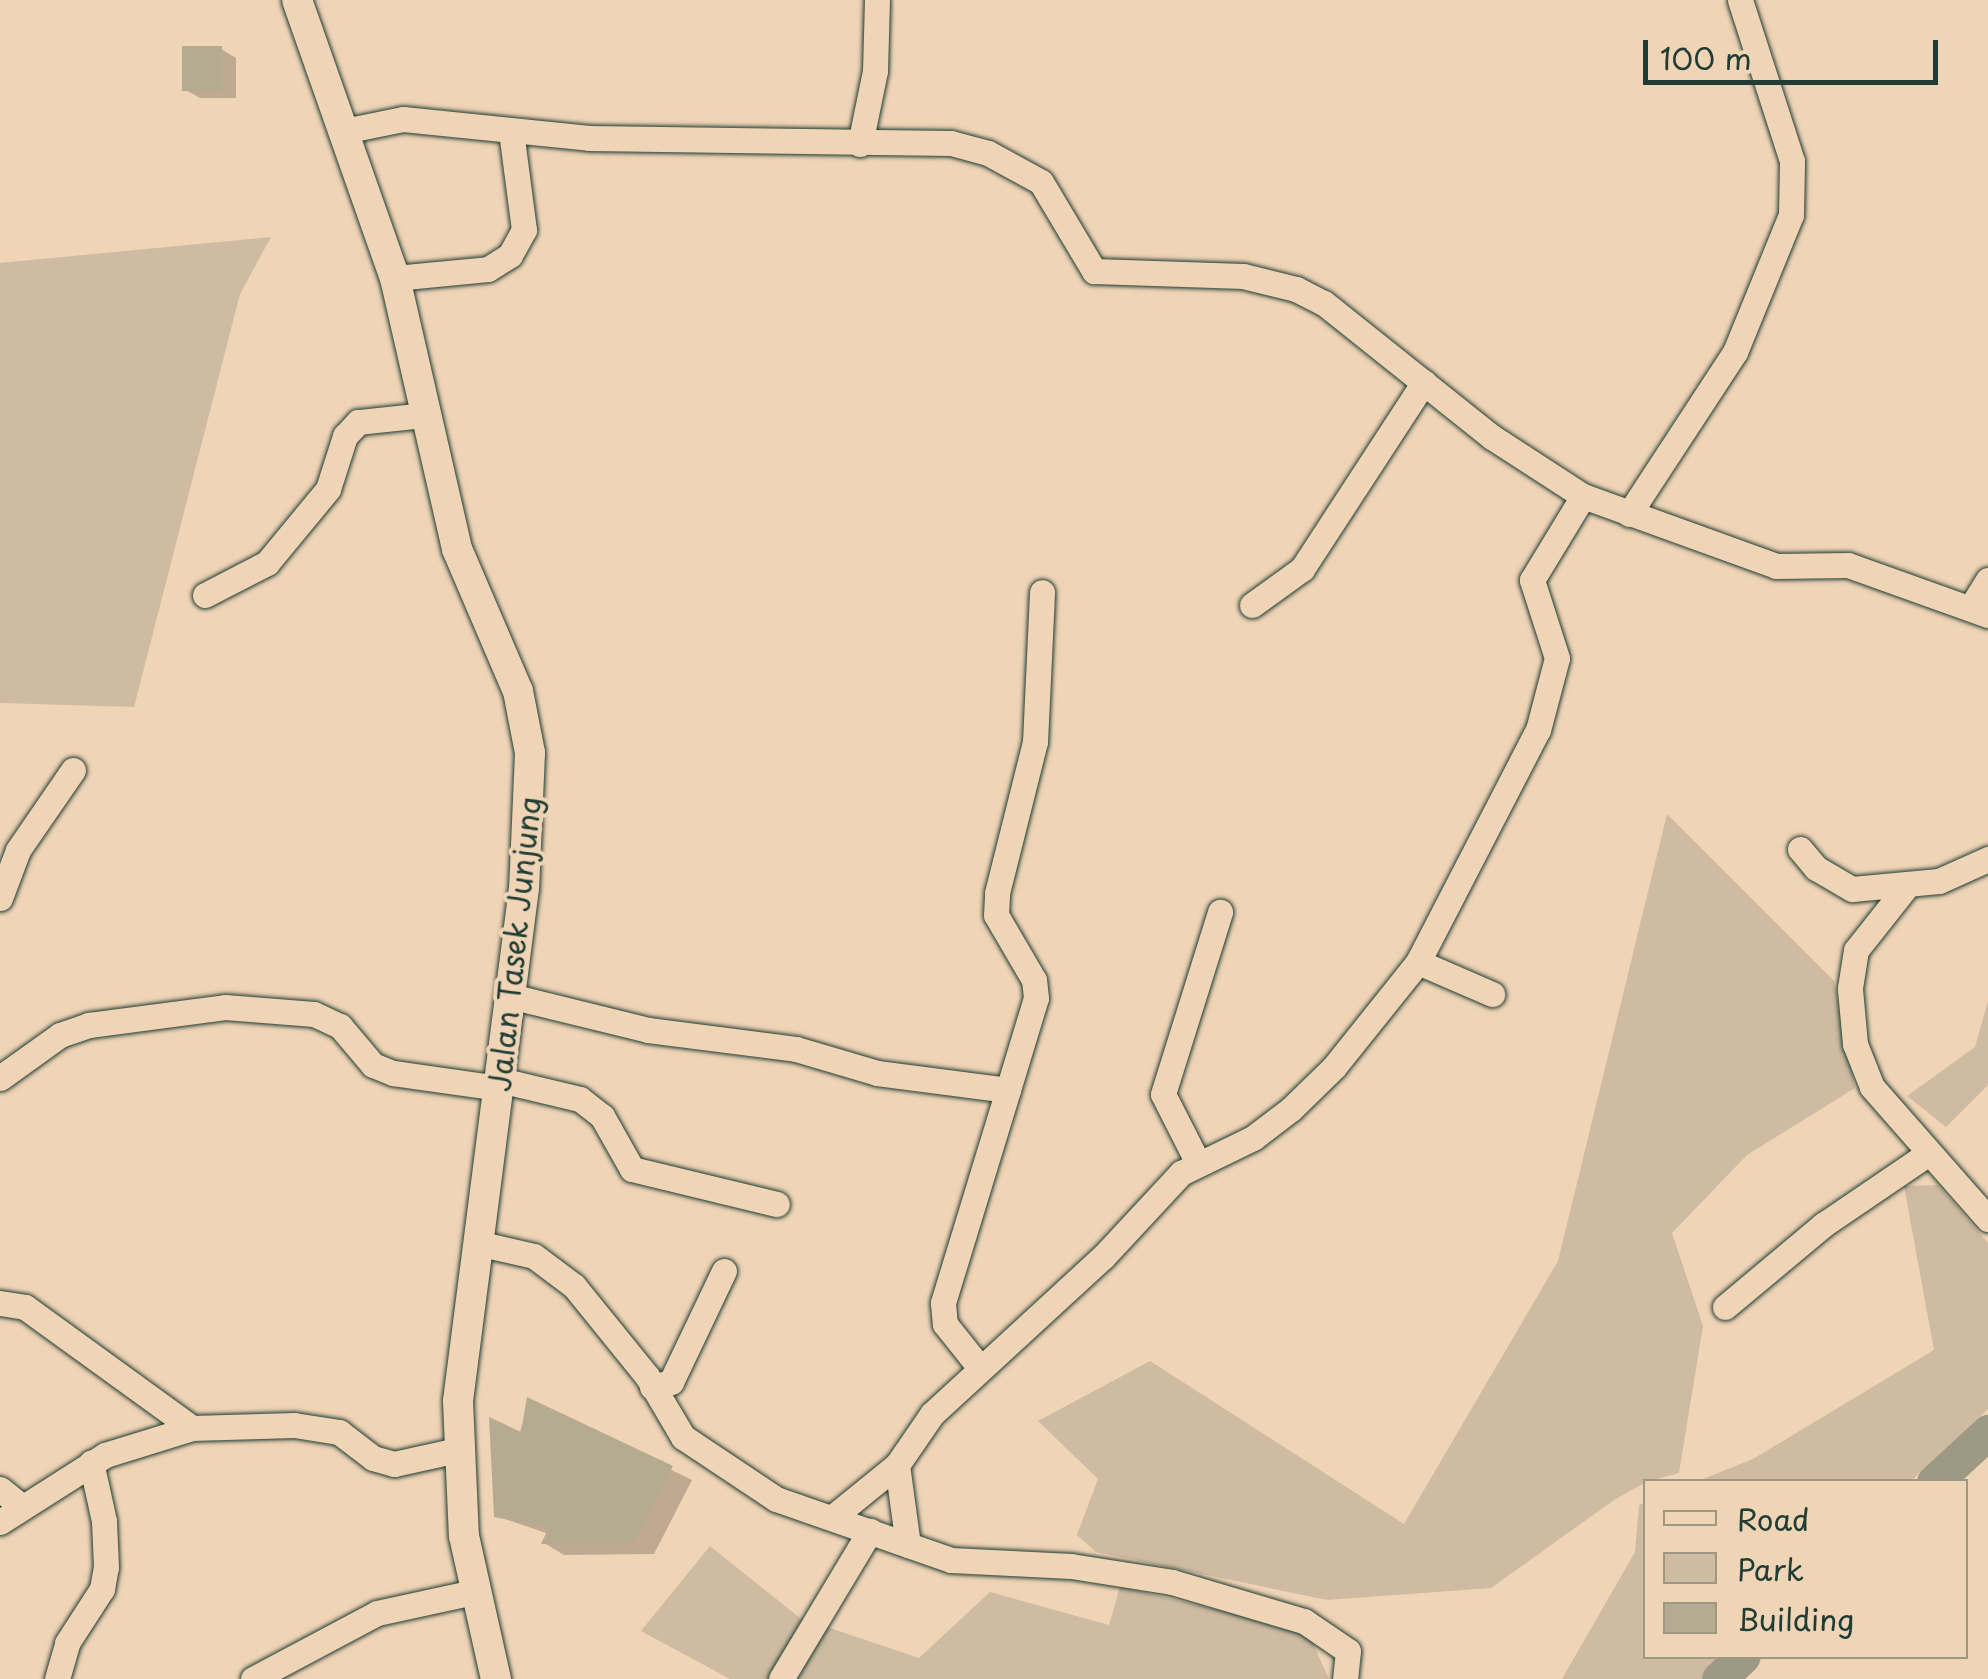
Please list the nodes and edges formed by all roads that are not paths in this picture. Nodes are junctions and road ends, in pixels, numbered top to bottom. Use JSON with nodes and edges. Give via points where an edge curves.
{"nodes":[{"id":1,"x":298,"y":0,"type":"edge"},
{"id":2,"x":877,"y":0,"type":"edge"},
{"id":3,"x":1740,"y":0,"type":"edge"},
{"id":4,"x":344,"y":131,"type":"junction"},
{"id":5,"x":511,"y":131,"type":"junction"},
{"id":6,"x":860,"y":144,"type":"junction"},
{"id":7,"x":395,"y":278,"type":"junction"},
{"id":8,"x":1424,"y":382,"type":"junction"},
{"id":9,"x":425,"y":415,"type":"junction"},
{"id":10,"x":1583,"y":496,"type":"junction"},
{"id":11,"x":1629,"y":514,"type":"junction"},
{"id":12,"x":1988,"y":580,"type":"edge"},
{"id":13,"x":1042,"y":592,"type":"dead end"},
{"id":14,"x":206,"y":595,"type":"dead end"},
{"id":15,"x":1252,"y":606,"type":"dead end"},
{"id":16,"x":1980,"y":612,"type":"edge"},
{"id":17,"x":73,"y":770,"type":"dead end"},
{"id":18,"x":1800,"y":849,"type":"dead end"},
{"id":19,"x":1988,"y":859,"type":"edge"},
{"id":20,"x":1906,"y":888,"type":"junction"},
{"id":21,"x":0,"y":898,"type":"edge"},
{"id":22,"x":1220,"y":912,"type":"dead end"},
{"id":23,"x":1418,"y":962,"type":"junction"},
{"id":24,"x":1492,"y":994,"type":"dead end"},
{"id":25,"x":510,"y":996,"type":"junction"},
{"id":26,"x":0,"y":1078,"type":"edge"},
{"id":27,"x":499,"y":1084,"type":"junction"},
{"id":28,"x":1008,"y":1090,"type":"junction"},
{"id":29,"x":1929,"y":1153,"type":"junction"},
{"id":30,"x":1198,"y":1164,"type":"junction"},
{"id":31,"x":778,"y":1204,"type":"dead end"},
{"id":32,"x":1988,"y":1219,"type":"edge"},
{"id":33,"x":476,"y":1243,"type":"junction"},
{"id":34,"x":724,"y":1272,"type":"dead end"},
{"id":35,"x":0,"y":1303,"type":"edge"},
{"id":36,"x":1725,"y":1307,"type":"dead end"},
{"id":37,"x":980,"y":1368,"type":"junction"},
{"id":38,"x":652,"y":1387,"type":"junction"},
{"id":39,"x":192,"y":1428,"type":"junction"},
{"id":40,"x":456,"y":1450,"type":"junction"},
{"id":41,"x":90,"y":1462,"type":"junction"},
{"id":42,"x":897,"y":1465,"type":"junction"},
{"id":43,"x":0,"y":1489,"type":"edge"},
{"id":44,"x":21,"y":1506,"type":"junction"},
{"id":45,"x":833,"y":1517,"type":"junction"},
{"id":46,"x":0,"y":1522,"type":"edge"},
{"id":47,"x":870,"y":1531,"type":"junction"},
{"id":48,"x":908,"y":1545,"type":"junction"},
{"id":49,"x":474,"y":1592,"type":"junction"},
{"id":50,"x":57,"y":1679,"type":"edge"},
{"id":51,"x":253,"y":1679,"type":"edge"},
{"id":52,"x":496,"y":1679,"type":"edge"},
{"id":53,"x":781,"y":1679,"type":"edge"},
{"id":54,"x":1345,"y":1679,"type":"edge"}],
"edges":[{"from":1,"to":4,"type":"main road","name":"Jalan Tasek Junjung"},
{"from":2,"to":6,"type":"street","via":[[876,71]]},
{"from":3,"to":11,"type":"street","via":[[1792,161],[1790,215],[1735,352]]},
{"from":4,"to":5,"type":"street","via":[[403,119]]},
{"from":4,"to":7,"type":"main road","name":"Jalan Tasek Junjung"},
{"from":5,"to":6,"type":"street"},
{"from":5,"to":7,"type":"street","via":[[524,230],[510,256],[488,269]]},
{"from":6,"to":8,"type":"street","via":[[951,143],[988,153],[1041,182],[1094,270],[1243,276],[1296,289],[1324,303]]},
{"from":7,"to":9,"type":"main road","name":"Jalan Tasek Junjung"},
{"from":8,"to":10,"type":"street"},
{"from":8,"to":15,"type":"street","via":[[1302,569]]},
{"from":9,"to":14,"type":"street","via":[[358,422],[345,436],[328,489],[268,563]]},
{"from":9,"to":25,"type":"main road","name":"Jalan Tasek Junjung","via":[[457,549],[526,714],[530,814]]},
{"from":10,"to":11,"type":"street"},
{"from":10,"to":23,"type":"street","via":[[1532,580],[1557,658],[1538,730]]},
{"from":11,"to":16,"type":"street","via":[[1776,566],[1848,565]]},
{"from":12,"to":16,"type":"street"},
{"from":13,"to":28,"type":"street","via":[[1035,742],[997,893],[996,915],[1034,980],[1036,998]]},
{"from":17,"to":21,"type":"street","via":[[18,850]]},
{"from":18,"to":20,"type":"street","via":[[1816,868],[1852,889]]},
{"from":19,"to":20,"type":"street"},
{"from":20,"to":29,"type":"street","via":[[1867,928],[1850,989],[1855,1044],[1872,1087]]},
{"from":22,"to":30,"type":"street","via":[[1163,1094]]},
{"from":23,"to":24,"type":"street"},
{"from":23,"to":30,"type":"street","via":[[1334,1067],[1291,1109],[1252,1138]]},
{"from":25,"to":27,"type":"main road","name":"Jalan Tasek Junjung"},
{"from":25,"to":28,"type":"street","via":[[648,1030],[796,1048],[877,1073]]},
{"from":26,"to":27,"type":"street","via":[[60,1035],[89,1025],[225,1007],[314,1014],[340,1026],[373,1064],[393,1073]]},
{"from":27,"to":31,"type":"street","via":[[580,1099],[602,1116],[632,1169]]},
{"from":27,"to":33,"type":"main road","name":"Jalan Tasek Junjung"},
{"from":28,"to":37,"type":"street","via":[[943,1303],[945,1324]]},
{"from":29,"to":32,"type":"street"},
{"from":29,"to":36,"type":"street","via":[[1823,1225]]},
{"from":30,"to":37,"type":"street","via":[[1153,1197],[1103,1257]]},
{"from":33,"to":38,"type":"street","via":[[534,1256],[554,1270]]},
{"from":33,"to":40,"type":"main road","name":"Jalan Tasek Junjung"},
{"from":34,"to":38,"type":"street","via":[[671,1382]]},
{"from":35,"to":39,"type":"street","via":[[25,1307]]},
{"from":37,"to":42,"type":"street","via":[[932,1414]]},
{"from":38,"to":45,"type":"street","via":[[683,1437],[713,1462],[776,1500]]},
{"from":39,"to":40,"type":"street","via":[[294,1425],[339,1432],[373,1458],[394,1464]]},
{"from":39,"to":41,"type":"street"},
{"from":40,"to":49,"type":"main road","name":"Jalan Tasek Junjung"},
{"from":41,"to":44,"type":"street"},
{"from":41,"to":50,"type":"street","via":[[106,1567],[102,1589],[67,1644]]},
{"from":42,"to":45,"type":"street"},
{"from":42,"to":48,"type":"street"},
{"from":43,"to":44,"type":"street"},
{"from":44,"to":46,"type":"street"},
{"from":45,"to":47,"type":"street"},
{"from":47,"to":48,"type":"street"},
{"from":47,"to":53,"type":"street"},
{"from":48,"to":54,"type":"street","via":[[950,1560],[1071,1566],[1172,1582],[1304,1621],[1348,1652]]},
{"from":49,"to":51,"type":"street","via":[[378,1614]]},
{"from":49,"to":52,"type":"main road","name":"Jalan Tasek Junjung"}]}
